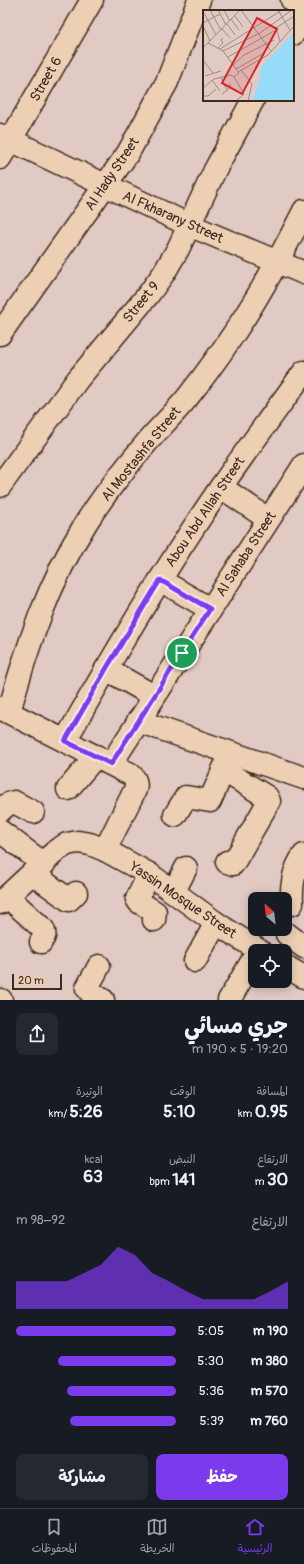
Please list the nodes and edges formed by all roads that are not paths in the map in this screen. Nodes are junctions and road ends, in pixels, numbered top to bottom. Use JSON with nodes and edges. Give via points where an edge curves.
{"nodes":[{"id":1,"x":92,"y":0,"type":"edge"},
{"id":2,"x":199,"y":0,"type":"edge"},
{"id":3,"x":292,"y":0,"type":"edge"},
{"id":4,"x":304,"y":11,"type":"edge"},
{"id":5,"x":304,"y":17,"type":"edge"},
{"id":6,"x":294,"y":32,"type":"edge"},
{"id":7,"x":252,"y":101,"type":"edge"},
{"id":8,"x":3,"y":145,"type":"edge"},
{"id":9,"x":106,"y":186,"type":"junction"},
{"id":10,"x":304,"y":211,"type":"edge"},
{"id":11,"x":190,"y":225,"type":"junction"},
{"id":12,"x":277,"y":263,"type":"junction"},
{"id":13,"x":304,"y":273,"type":"edge"},
{"id":14,"x":0,"y":334,"type":"edge"},
{"id":15,"x":304,"y":372,"type":"edge"},
{"id":16,"x":304,"y":464,"type":"edge"},
{"id":17,"x":0,"y":486,"type":"edge"},
{"id":18,"x":221,"y":487,"type":"junction"},
{"id":19,"x":268,"y":519,"type":"junction"},
{"id":20,"x":160,"y":580,"type":"junction"},
{"id":21,"x":210,"y":609,"type":"junction"},
{"id":22,"x":106,"y":669,"type":"junction"},
{"id":23,"x":154,"y":696,"type":"junction"},
{"id":24,"x":4,"y":710,"type":"edge"},
{"id":25,"x":138,"y":720,"type":"junction"},
{"id":26,"x":65,"y":741,"type":"junction"},
{"id":27,"x":103,"y":760,"type":"junction"},
{"id":28,"x":227,"y":761,"type":"junction"},
{"id":29,"x":304,"y":778,"type":"edge"},
{"id":30,"x":185,"y":781,"type":"dead end"},
{"id":31,"x":68,"y":789,"type":"dead end"},
{"id":32,"x":213,"y":793,"type":"junction"},
{"id":33,"x":0,"y":811,"type":"edge"},
{"id":34,"x":33,"y":812,"type":"dead end"},
{"id":35,"x":175,"y":815,"type":"dead end"},
{"id":36,"x":0,"y":831,"type":"edge"},
{"id":37,"x":105,"y":850,"type":"junction"},
{"id":38,"x":304,"y":855,"type":"edge"},
{"id":39,"x":239,"y":862,"type":"dead end"},
{"id":40,"x":186,"y":868,"type":"dead end"},
{"id":41,"x":38,"y":869,"type":"junction"},
{"id":42,"x":149,"y":874,"type":"junction"},
{"id":43,"x":174,"y":891,"type":"junction"},
{"id":44,"x":291,"y":892,"type":"edge"},
{"id":45,"x":76,"y":893,"type":"dead end"},
{"id":46,"x":4,"y":900,"type":"edge"},
{"id":47,"x":154,"y":920,"type":"dead end"},
{"id":48,"x":216,"y":923,"type":"junction"},
{"id":49,"x":41,"y":942,"type":"dead end"},
{"id":50,"x":248,"y":945,"type":"edge"},
{"id":51,"x":195,"y":961,"type":"dead end"},
{"id":52,"x":99,"y":966,"type":"dead end"},
{"id":53,"x":248,"y":969,"type":"edge"},
{"id":54,"x":292,"y":970,"type":"edge"},
{"id":55,"x":304,"y":977,"type":"edge"},
{"id":56,"x":103,"y":1000,"type":"edge"},
{"id":57,"x":229,"y":1000,"type":"edge"}],
"edges":[{"from":1,"to":8,"type":"street","name":"Street 6"},
{"from":2,"to":9,"type":"street","name":"Al Hady Street","via":[[164,88],[128,153]]},
{"from":3,"to":4,"type":"street"},
{"from":5,"to":6,"type":"street"},
{"from":7,"to":11,"type":"street","name":"Street 9","via":[[215,170]]},
{"from":8,"to":9,"type":"street","name":"Al Fkharany Street"},
{"from":9,"to":11,"type":"street","name":"Al Fkharany Street"},
{"from":9,"to":14,"type":"street","name":"Al Hady Street"},
{"from":10,"to":12,"type":"street","name":"Al Mostashfa Street"},
{"from":11,"to":12,"type":"street","name":"Al Fkharany Street"},
{"from":11,"to":17,"type":"street","name":"Street 9","via":[[164,273],[148,295],[78,379]]},
{"from":12,"to":13,"type":"street","name":"Al Fkharany Street"},
{"from":12,"to":24,"type":"street","name":"Al Mostashfa Street","via":[[251,310],[220,356],[186,400],[116,481],[86,522],[61,567],[40,613]]},
{"from":15,"to":18,"type":"street","name":"Abou Abd Allah Street"},
{"from":16,"to":19,"type":"street","name":"Al Sahaba Street"},
{"from":18,"to":19,"type":"street"},
{"from":18,"to":20,"type":"street","name":"Abou Abd Allah Street"},
{"from":19,"to":21,"type":"street","name":"Al Sahaba Street"},
{"from":20,"to":21,"type":"street"},
{"from":20,"to":22,"type":"street","name":"Abou Abd Allah Street"},
{"from":21,"to":23,"type":"street","name":"Al Sahaba Street"},
{"from":22,"to":23,"type":"street"},
{"from":22,"to":26,"type":"street","name":"Abou Abd Allah Street"},
{"from":23,"to":25,"type":"street","name":"Al Sahaba Street"},
{"from":24,"to":26,"type":"street"},
{"from":25,"to":27,"type":"street","name":"Al Sahaba Street"},
{"from":25,"to":28,"type":"street"},
{"from":26,"to":27,"type":"street"},
{"from":27,"to":31,"type":"street","name":"Al Sahaba Street"},
{"from":27,"to":37,"type":"street","via":[[130,774],[137,784]]},
{"from":28,"to":29,"type":"street"},
{"from":28,"to":32,"type":"street"},
{"from":28,"to":39,"type":"street","via":[[269,801]]},
{"from":30,"to":32,"type":"street"},
{"from":32,"to":35,"type":"street","via":[[208,802],[186,797]]},
{"from":33,"to":34,"type":"street","via":[[14,802]]},
{"from":36,"to":41,"type":"street"},
{"from":37,"to":41,"type":"street","name":"Yassin Mosque Street","via":[[78,842],[67,844]]},
{"from":37,"to":42,"type":"street","name":"Yassin Mosque Street"},
{"from":38,"to":44,"type":"street","via":[[293,876]]},
{"from":40,"to":43,"type":"street"},
{"from":41,"to":45,"type":"street","via":[[68,900]]},
{"from":41,"to":46,"type":"street","name":"Yassin Mosque Street"},
{"from":42,"to":43,"type":"street","name":"Yassin Mosque Street"},
{"from":42,"to":47,"type":"street","via":[[137,899],[155,912]]},
{"from":43,"to":48,"type":"street","name":"Yassin Mosque Street"},
{"from":46,"to":49,"type":"street","via":[[43,929],[44,937]]},
{"from":48,"to":50,"type":"street","name":"Yassin Mosque Street"},
{"from":48,"to":51,"type":"street"},
{"from":52,"to":56,"type":"street","via":[[87,988]]},
{"from":53,"to":57,"type":"street"},
{"from":54,"to":55,"type":"street"}]}
